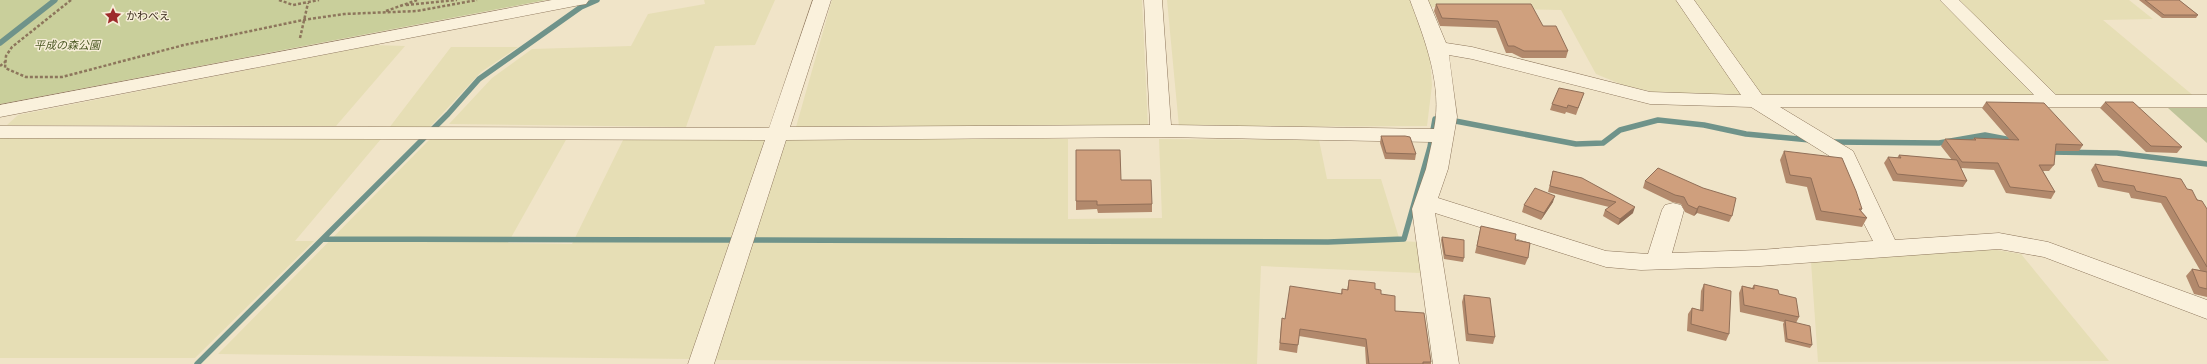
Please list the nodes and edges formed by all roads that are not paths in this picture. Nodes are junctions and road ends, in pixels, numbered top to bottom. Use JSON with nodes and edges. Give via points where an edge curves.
{"nodes":[{"id":1,"x":580,"y":0,"type":"edge"},
{"id":2,"x":822,"y":0,"type":"edge"},
{"id":3,"x":1153,"y":0,"type":"edge"},
{"id":4,"x":1419,"y":0,"type":"edge"},
{"id":5,"x":1685,"y":0,"type":"edge"},
{"id":6,"x":1950,"y":0,"type":"edge"},
{"id":7,"x":1438,"y":48,"type":"junction"},
{"id":8,"x":1756,"y":100,"type":"junction"},
{"id":9,"x":2050,"y":100,"type":"junction"},
{"id":10,"x":2207,"y":100,"type":"edge"},
{"id":11,"x":0,"y":111,"type":"edge"},
{"id":12,"x":1161,"y":131,"type":"junction"},
{"id":13,"x":0,"y":132,"type":"edge"},
{"id":14,"x":778,"y":134,"type":"junction"},
{"id":15,"x":1444,"y":136,"type":"junction"},
{"id":16,"x":1426,"y":202,"type":"junction"},
{"id":17,"x":1673,"y":210,"type":"dead end"},
{"id":18,"x":1888,"y":248,"type":"junction"},
{"id":19,"x":1658,"y":262,"type":"junction"},
{"id":20,"x":2207,"y":310,"type":"edge"},
{"id":21,"x":701,"y":364,"type":"edge"},
{"id":22,"x":1446,"y":364,"type":"edge"}],
"edges":[{"from":1,"to":11,"type":"street"},
{"from":2,"to":14,"type":"street"},
{"from":3,"to":12,"type":"street"},
{"from":4,"to":7,"type":"street"},
{"from":5,"to":8,"type":"street"},
{"from":6,"to":9,"type":"street"},
{"from":7,"to":8,"type":"street","via":[[1472,53],[1650,98]]},
{"from":7,"to":15,"type":"street","via":[[1447,117]]},
{"from":8,"to":9,"type":"street"},
{"from":8,"to":18,"type":"street","via":[[1845,156]]},
{"from":9,"to":10,"type":"street"},
{"from":12,"to":14,"type":"street"},
{"from":12,"to":15,"type":"street"},
{"from":13,"to":14,"type":"street"},
{"from":14,"to":21,"type":"street"},
{"from":15,"to":16,"type":"street"},
{"from":16,"to":19,"type":"street","via":[[1606,259]]},
{"from":16,"to":22,"type":"street","via":[[1423,209]]},
{"from":17,"to":19,"type":"street"},
{"from":18,"to":19,"type":"street","via":[[1760,258]]},
{"from":18,"to":20,"type":"street","via":[[1999,241],[2048,250]]}]}
